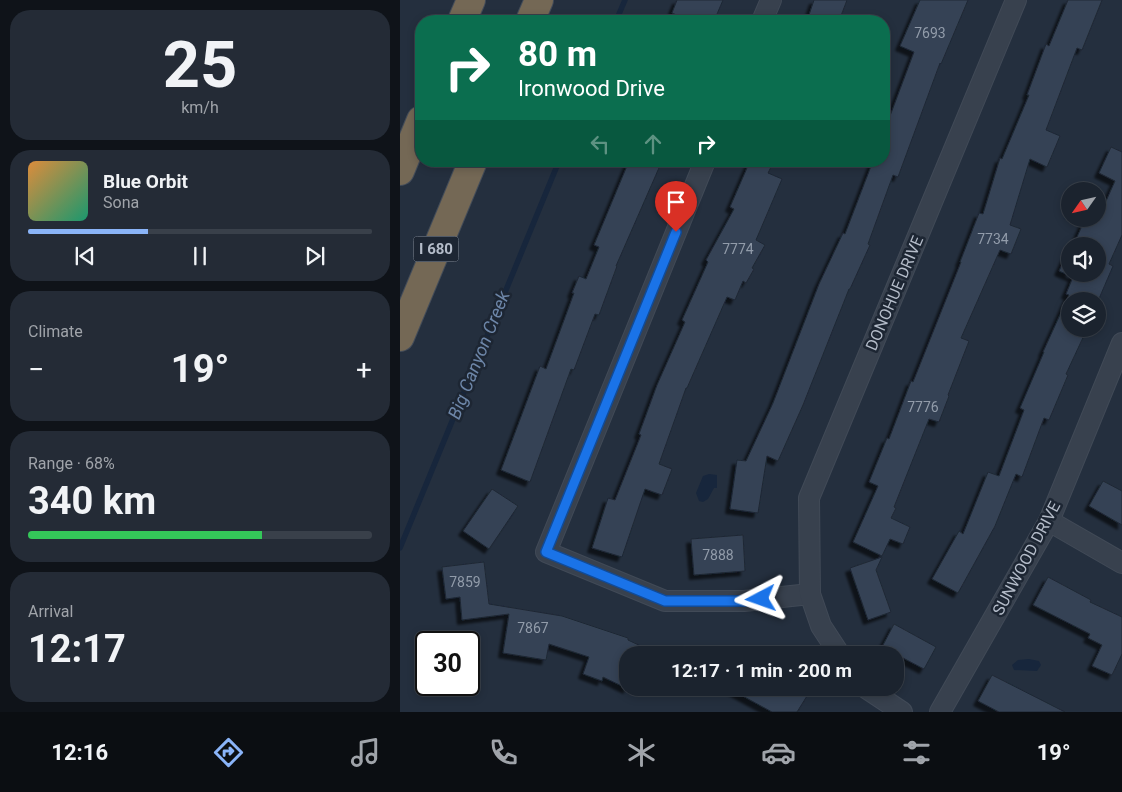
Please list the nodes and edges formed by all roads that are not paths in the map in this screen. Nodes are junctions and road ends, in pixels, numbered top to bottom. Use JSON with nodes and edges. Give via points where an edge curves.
{"nodes":[{"id":1,"x":471,"y":0,"type":"edge"},
{"id":2,"x":539,"y":0,"type":"edge"},
{"id":3,"x":771,"y":0,"type":"edge"},
{"id":4,"x":1016,"y":0,"type":"edge"},
{"id":5,"x":465,"y":15,"type":"edge"},
{"id":6,"x":533,"y":15,"type":"edge"},
{"id":7,"x":765,"y":15,"type":"edge"},
{"id":8,"x":415,"y":135,"type":"edge"},
{"id":9,"x":471,"y":167,"type":"edge"},
{"id":10,"x":703,"y":167,"type":"edge"},
{"id":11,"x":400,"y":171,"type":"edge"},
{"id":12,"x":400,"y":337,"type":"edge"},
{"id":13,"x":1122,"y":343,"type":"edge"},
{"id":14,"x":1049,"y":522,"type":"junction"},
{"id":15,"x":1122,"y":563,"type":"edge"},
{"id":16,"x":810,"y":594,"type":"junction"},
{"id":17,"x":834,"y":646,"type":"edge"},
{"id":18,"x":878,"y":696,"type":"edge"},
{"id":19,"x":902,"y":712,"type":"edge"},
{"id":20,"x":940,"y":712,"type":"edge"}],
"edges":[{"from":1,"to":5,"type":"highway"},
{"from":2,"to":6,"type":"highway"},
{"from":3,"to":7,"type":"street"},
{"from":4,"to":16,"type":"street","name":"DONOHUE DRIVE","via":[[809,498]]},
{"from":8,"to":11,"type":"highway"},
{"from":9,"to":12,"type":"highway","number":"I 680"},
{"from":10,"to":16,"type":"street","via":[[546,552],[665,601],[744,601]]},
{"from":13,"to":14,"type":"street","name":"SUNWOOD DRIVE"},
{"from":14,"to":15,"type":"street"},
{"from":14,"to":20,"type":"street","name":"SUNWOOD DRIVE"},
{"from":16,"to":17,"type":"street","name":"DONOHUE DRIVE","via":[[821,626]]},
{"from":18,"to":19,"type":"street"}]}
